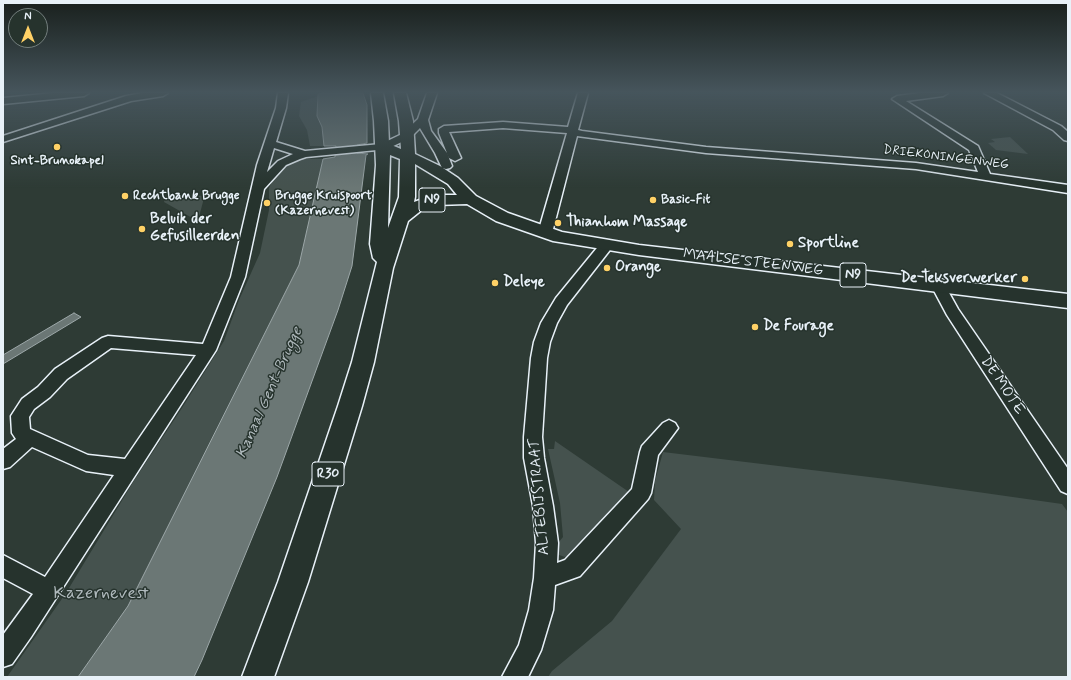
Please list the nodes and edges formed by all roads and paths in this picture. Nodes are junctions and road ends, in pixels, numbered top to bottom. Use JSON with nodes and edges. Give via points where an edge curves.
{"nodes":[{"id":1,"x":46,"y":125,"type":"edge"},
{"id":2,"x":276,"y":125,"type":"edge"},
{"id":3,"x":382,"y":125,"type":"edge"},
{"id":4,"x":406,"y":125,"type":"edge"},
{"id":5,"x":420,"y":125,"type":"edge"},
{"id":6,"x":424,"y":125,"type":"edge"},
{"id":7,"x":574,"y":125,"type":"edge"},
{"id":8,"x":938,"y":125,"type":"edge"},
{"id":9,"x":1050,"y":125,"type":"edge"},
{"id":10,"x":572,"y":131,"type":"junction"},
{"id":11,"x":1068,"y":138,"type":"edge"},
{"id":12,"x":3,"y":139,"type":"edge"},
{"id":13,"x":270,"y":144,"type":"junction"},
{"id":14,"x":383,"y":147,"type":"junction"},
{"id":15,"x":408,"y":147,"type":"junction"},
{"id":16,"x":305,"y":154,"type":"junction"},
{"id":17,"x":450,"y":162,"type":"junction"},
{"id":18,"x":986,"y":177,"type":"junction"},
{"id":19,"x":453,"y":181,"type":"junction"},
{"id":20,"x":259,"y":187,"type":"junction"},
{"id":21,"x":1068,"y":190,"type":"edge"},
{"id":22,"x":470,"y":199,"type":"junction"},
{"id":23,"x":400,"y":219,"type":"junction"},
{"id":24,"x":545,"y":233,"type":"junction"},
{"id":25,"x":606,"y":246,"type":"junction"},
{"id":26,"x":384,"y":268,"type":"junction"},
{"id":27,"x":938,"y":285,"type":"junction"},
{"id":28,"x":1068,"y":302,"type":"edge"},
{"id":29,"x":208,"y":350,"type":"junction"},
{"id":30,"x":669,"y":428,"type":"dead end"},
{"id":31,"x":30,"y":438,"type":"junction"},
{"id":32,"x":3,"y":461,"type":"edge"},
{"id":33,"x":129,"y":468,"type":"junction"},
{"id":34,"x":1068,"y":485,"type":"edge"},
{"id":35,"x":3,"y":566,"type":"edge"},
{"id":36,"x":545,"y":578,"type":"junction"},
{"id":37,"x":49,"y":590,"type":"junction"},
{"id":38,"x":3,"y":656,"type":"edge"},
{"id":39,"x":258,"y":677,"type":"edge"},
{"id":40,"x":514,"y":677,"type":"edge"}],
"edges":[{"from":1,"to":12,"type":"street"},
{"from":2,"to":13,"type":"street"},
{"from":3,"to":14,"type":"main road","number":"R30"},
{"from":4,"to":15,"type":"main road","number":"R30"},
{"from":5,"to":15,"type":"street"},
{"from":6,"to":17,"type":"street","name":"MAALSE STEENWEG","via":[[426,132]]},
{"from":7,"to":10,"type":"street"},
{"from":8,"to":18,"type":"street","via":[[974,148]]},
{"from":9,"to":11,"type":"street"},
{"from":10,"to":17,"type":"street","name":"DRIEKONINGENWEG","via":[[503,125],[444,130]]},
{"from":10,"to":18,"type":"street","name":"DRIEKONINGENWEG","via":[[706,150],[916,166]]},
{"from":10,"to":24,"type":"street"},
{"from":13,"to":16,"type":"street"},
{"from":13,"to":20,"type":"street"},
{"from":14,"to":15,"type":"main road","number":"N9"},
{"from":14,"to":15,"type":"street"},
{"from":14,"to":16,"type":"street"},
{"from":14,"to":26,"type":"main road","number":"R30","via":[[379,244]]},
{"from":15,"to":17,"type":"main road","name":"MAALSE STEENWEG","number":"N9","via":[[418,148]]},
{"from":15,"to":19,"type":"main road","name":"MAALSE STEENWEG","number":"N9"},
{"from":15,"to":23,"type":"main road","number":"R30","via":[[407,197]]},
{"from":16,"to":20,"type":"street","via":[[282,163]]},
{"from":17,"to":19,"type":"main road","name":"MAALSE STEENWEG","number":"N9"},
{"from":18,"to":21,"type":"street","name":"DRIEKONINGENWEG"},
{"from":19,"to":22,"type":"main road","name":"MAALSE STEENWEG","number":"N9"},
{"from":20,"to":29,"type":"street","via":[[238,277]]},
{"from":22,"to":23,"type":"main road","number":"N9","via":[[434,200],[417,206]]},
{"from":22,"to":24,"type":"main road","name":"MAALSE STEENWEG","number":"N9","via":[[502,217]]},
{"from":23,"to":26,"type":"main road","number":"R30"},
{"from":24,"to":25,"type":"main road","name":"MAALSE STEENWEG","number":"N9"},
{"from":25,"to":27,"type":"main road","name":"MAALSE STEENWEG","number":"N9"},
{"from":25,"to":36,"type":"street","name":"ALTEBIJSTRAAT","via":[[562,302],[549,323],[540,353],[533,437],[547,543]]},
{"from":26,"to":39,"type":"main road","number":"R30","via":[[363,362],[350,406],[293,582]]},
{"from":27,"to":28,"type":"main road","name":"MAALSE STEENWEG","number":"N9"},
{"from":27,"to":34,"type":"street","name":"DE MOTE","via":[[952,311]]},
{"from":29,"to":31,"type":"street","via":[[108,342],[61,374],[28,404],[20,416],[21,434]]},
{"from":29,"to":33,"type":"street"},
{"from":30,"to":36,"type":"street","name":"ALTEBIJSTRAAT","via":[[649,452],[641,493],[572,568]]},
{"from":31,"to":32,"type":"street"},
{"from":31,"to":33,"type":"street","via":[[86,463]]},
{"from":33,"to":37,"type":"street"},
{"from":35,"to":37,"type":"street"},
{"from":36,"to":40,"type":"street","name":"ALTEBIJSTRAAT","via":[[541,610],[529,650]]},
{"from":37,"to":38,"type":"street"}]}
